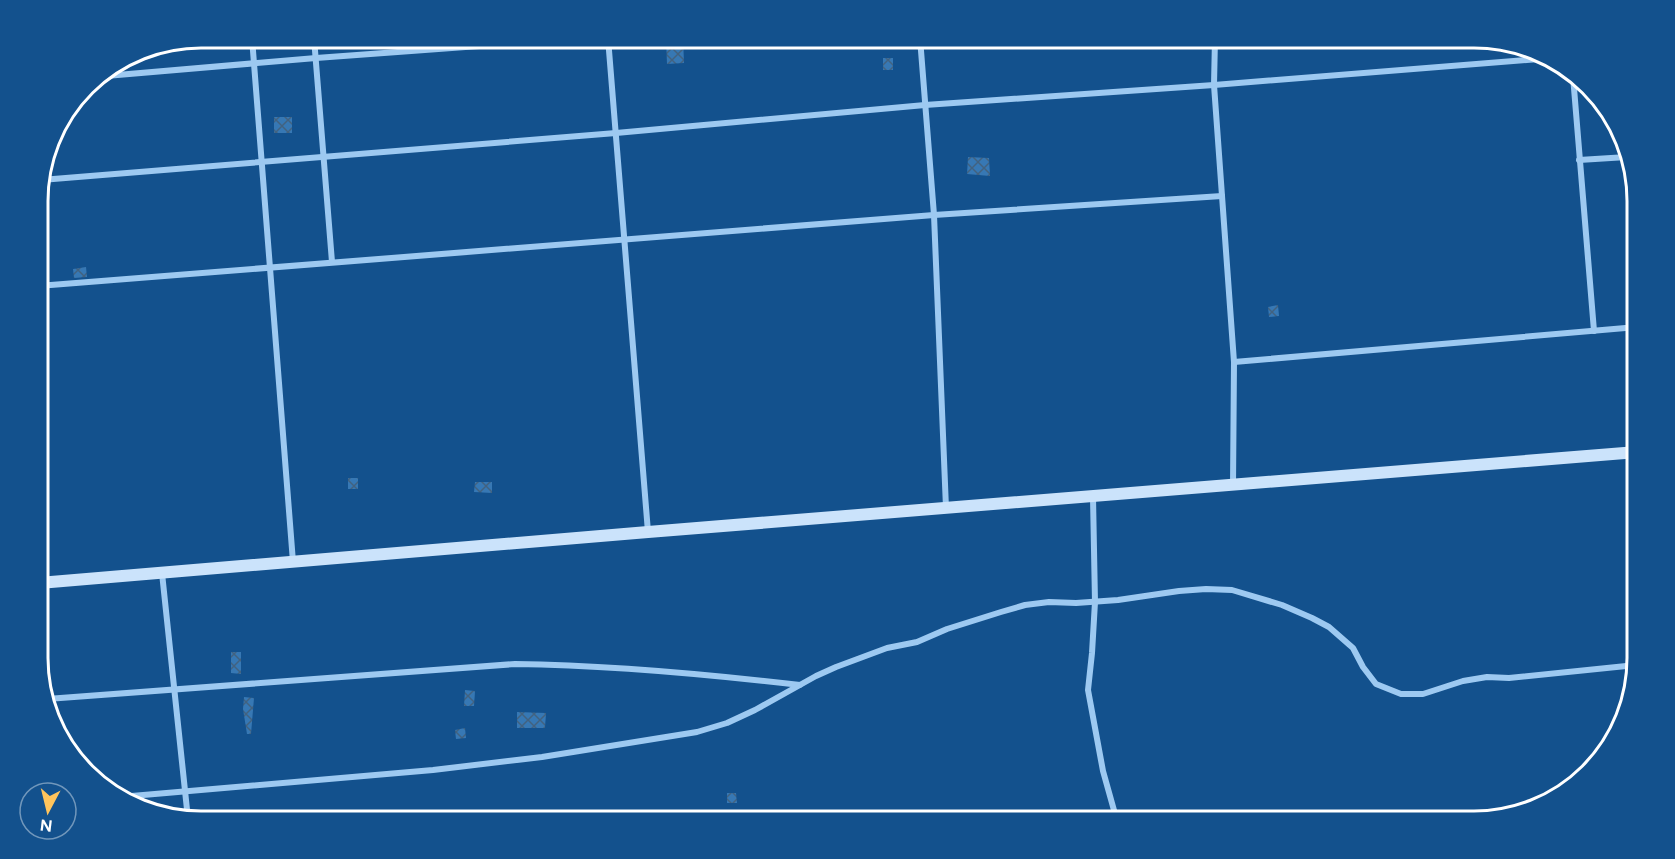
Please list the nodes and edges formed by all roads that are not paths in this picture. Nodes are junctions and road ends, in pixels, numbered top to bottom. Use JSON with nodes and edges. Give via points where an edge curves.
{"nodes":[{"id":1,"x":253,"y":48,"type":"edge"},
{"id":2,"x":315,"y":48,"type":"edge"},
{"id":3,"x":451,"y":48,"type":"edge"},
{"id":4,"x":609,"y":48,"type":"edge"},
{"id":5,"x":921,"y":48,"type":"edge"},
{"id":6,"x":1215,"y":48,"type":"edge"},
{"id":7,"x":316,"y":58,"type":"junction"},
{"id":8,"x":1531,"y":60,"type":"edge"},
{"id":9,"x":254,"y":64,"type":"junction"},
{"id":10,"x":114,"y":75,"type":"edge"},
{"id":11,"x":1214,"y":85,"type":"junction"},
{"id":12,"x":1574,"y":85,"type":"edge"},
{"id":13,"x":925,"y":105,"type":"junction"},
{"id":14,"x":616,"y":133,"type":"junction"},
{"id":15,"x":325,"y":156,"type":"junction"},
{"id":16,"x":1621,"y":157,"type":"edge"},
{"id":17,"x":1579,"y":160,"type":"junction"},
{"id":18,"x":263,"y":162,"type":"junction"},
{"id":19,"x":49,"y":179,"type":"edge"},
{"id":20,"x":1222,"y":196,"type":"junction"},
{"id":21,"x":934,"y":215,"type":"junction"},
{"id":22,"x":625,"y":240,"type":"junction"},
{"id":23,"x":332,"y":262,"type":"junction"},
{"id":24,"x":270,"y":267,"type":"junction"},
{"id":25,"x":48,"y":285,"type":"edge"},
{"id":26,"x":1627,"y":328,"type":"edge"},
{"id":27,"x":1594,"y":331,"type":"junction"},
{"id":28,"x":1234,"y":362,"type":"junction"},
{"id":29,"x":1627,"y":453,"type":"edge"},
{"id":30,"x":1233,"y":486,"type":"junction"},
{"id":31,"x":1093,"y":497,"type":"junction"},
{"id":32,"x":946,"y":509,"type":"junction"},
{"id":33,"x":648,"y":532,"type":"junction"},
{"id":34,"x":293,"y":562,"type":"junction"},
{"id":35,"x":162,"y":573,"type":"junction"},
{"id":36,"x":48,"y":582,"type":"edge"},
{"id":37,"x":1095,"y":602,"type":"junction"},
{"id":38,"x":1627,"y":666,"type":"edge"},
{"id":39,"x":800,"y":685,"type":"junction"},
{"id":40,"x":175,"y":690,"type":"junction"},
{"id":41,"x":53,"y":699,"type":"edge"},
{"id":42,"x":185,"y":793,"type":"junction"},
{"id":43,"x":135,"y":796,"type":"edge"},
{"id":44,"x":187,"y":810,"type":"edge"},
{"id":45,"x":1114,"y":811,"type":"edge"}],
"edges":[{"from":1,"to":9,"type":"street"},
{"from":2,"to":7,"type":"street"},
{"from":3,"to":7,"type":"street"},
{"from":4,"to":14,"type":"street"},
{"from":5,"to":13,"type":"street"},
{"from":6,"to":11,"type":"street"},
{"from":7,"to":9,"type":"street"},
{"from":7,"to":15,"type":"street"},
{"from":8,"to":11,"type":"street"},
{"from":9,"to":10,"type":"street"},
{"from":9,"to":18,"type":"street"},
{"from":11,"to":13,"type":"street"},
{"from":11,"to":20,"type":"street"},
{"from":12,"to":17,"type":"street"},
{"from":13,"to":14,"type":"street"},
{"from":13,"to":21,"type":"street"},
{"from":14,"to":15,"type":"street"},
{"from":14,"to":22,"type":"street"},
{"from":15,"to":18,"type":"street"},
{"from":15,"to":23,"type":"street"},
{"from":16,"to":17,"type":"street"},
{"from":17,"to":27,"type":"street"},
{"from":18,"to":19,"type":"street"},
{"from":18,"to":24,"type":"street"},
{"from":20,"to":21,"type":"street"},
{"from":20,"to":28,"type":"street"},
{"from":21,"to":22,"type":"street"},
{"from":21,"to":32,"type":"street"},
{"from":22,"to":23,"type":"street"},
{"from":22,"to":33,"type":"street"},
{"from":23,"to":24,"type":"street"},
{"from":24,"to":25,"type":"street"},
{"from":24,"to":34,"type":"street"},
{"from":26,"to":27,"type":"street"},
{"from":27,"to":28,"type":"street"},
{"from":28,"to":30,"type":"street"},
{"from":29,"to":30,"type":"street"},
{"from":30,"to":31,"type":"street"},
{"from":31,"to":32,"type":"street"},
{"from":31,"to":37,"type":"street"},
{"from":32,"to":33,"type":"street"},
{"from":33,"to":34,"type":"street"},
{"from":34,"to":35,"type":"street"},
{"from":35,"to":36,"type":"street"},
{"from":35,"to":40,"type":"street"},
{"from":37,"to":38,"type":"street","via":[[1179,591],[1232,590],[1329,627],[1353,648],[1376,684],[1401,694],[1424,694],[1487,677]]},
{"from":37,"to":39,"type":"street","via":[[1025,605],[917,642],[887,648]]},
{"from":37,"to":45,"type":"street","via":[[1088,690]]},
{"from":39,"to":40,"type":"street","via":[[649,669],[515,664]]},
{"from":39,"to":42,"type":"street","via":[[728,723],[696,732],[542,757]]},
{"from":40,"to":41,"type":"street"},
{"from":40,"to":42,"type":"street"},
{"from":42,"to":43,"type":"street"},
{"from":42,"to":44,"type":"street"}]}
